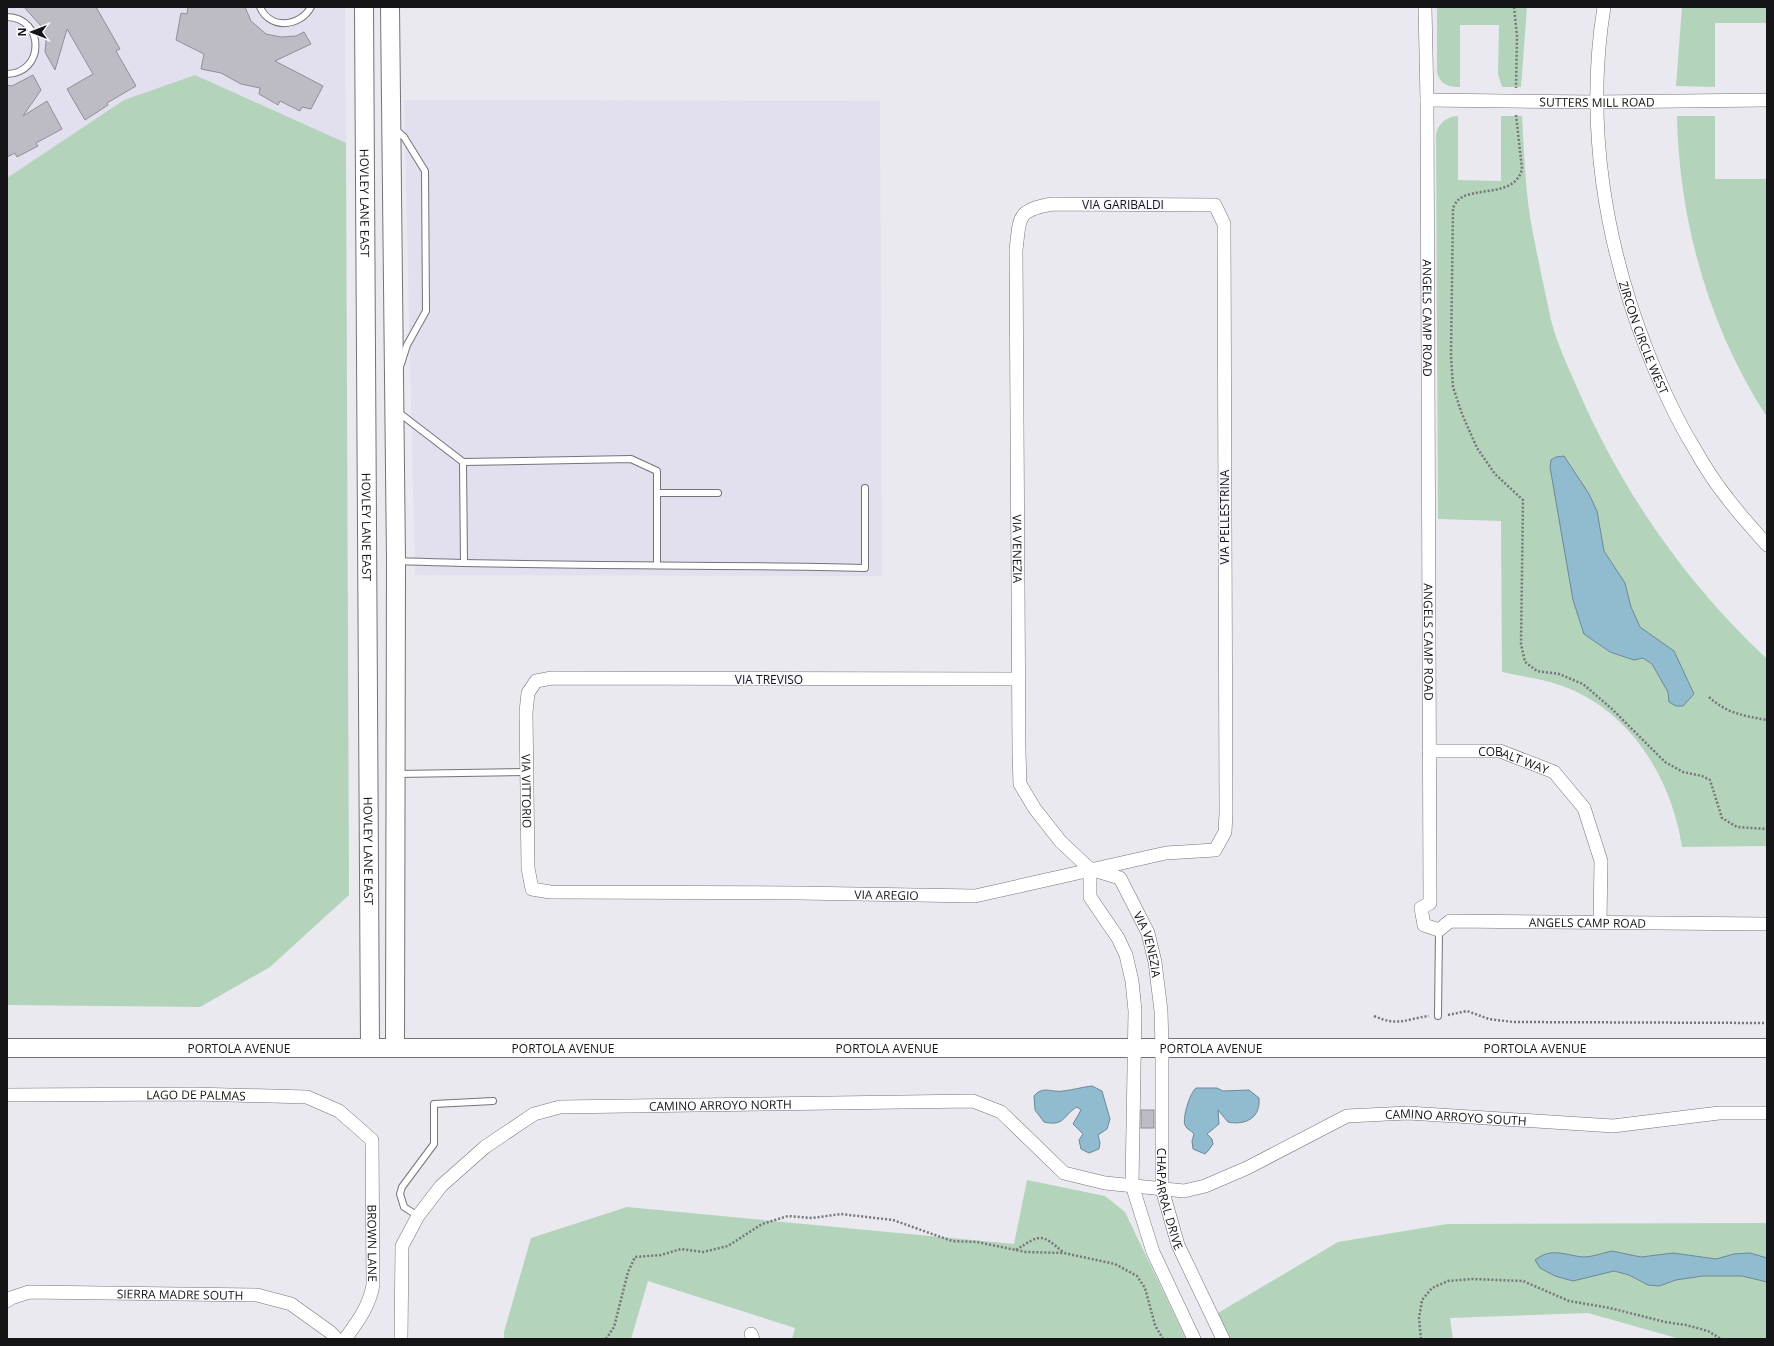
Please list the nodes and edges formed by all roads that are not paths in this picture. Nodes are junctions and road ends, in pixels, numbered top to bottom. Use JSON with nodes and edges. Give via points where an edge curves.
{"nodes":[{"id":1,"x":260,"y":7,"type":"edge"},
{"id":2,"x":310,"y":7,"type":"edge"},
{"id":3,"x":364,"y":7,"type":"edge"},
{"id":4,"x":390,"y":7,"type":"edge"},
{"id":5,"x":1425,"y":7,"type":"edge"},
{"id":6,"x":1604,"y":7,"type":"edge"},
{"id":7,"x":7,"y":17,"type":"edge"},
{"id":8,"x":7,"y":74,"type":"edge"},
{"id":9,"x":1427,"y":100,"type":"junction"},
{"id":10,"x":1767,"y":100,"type":"edge"},
{"id":11,"x":1596,"y":102,"type":"junction"},
{"id":12,"x":390,"y":126,"type":"junction"},
{"id":13,"x":1215,"y":205,"type":"joint"},
{"id":14,"x":1032,"y":208,"type":"joint"},
{"id":15,"x":394,"y":386,"type":"junction"},
{"id":16,"x":394,"y":408,"type":"junction"},
{"id":17,"x":367,"y":429,"type":"junction"},
{"id":18,"x":463,"y":462,"type":"junction"},
{"id":19,"x":866,"y":488,"type":"dead end"},
{"id":20,"x":657,"y":493,"type":"junction"},
{"id":21,"x":718,"y":493,"type":"dead end"},
{"id":22,"x":1767,"y":545,"type":"edge"},
{"id":23,"x":396,"y":560,"type":"junction"},
{"id":24,"x":464,"y":563,"type":"junction"},
{"id":25,"x":656,"y":565,"type":"junction"},
{"id":26,"x":1018,"y":679,"type":"junction"},
{"id":27,"x":528,"y":693,"type":"joint"},
{"id":28,"x":1429,"y":751,"type":"junction"},
{"id":29,"x":526,"y":772,"type":"junction"},
{"id":30,"x":396,"y":774,"type":"junction"},
{"id":31,"x":1225,"y":832,"type":"joint"},
{"id":32,"x":1090,"y":869,"type":"junction"},
{"id":33,"x":532,"y":889,"type":"joint"},
{"id":34,"x":1600,"y":922,"type":"junction"},
{"id":35,"x":1767,"y":924,"type":"edge"},
{"id":36,"x":1439,"y":930,"type":"junction"},
{"id":37,"x":1438,"y":1016,"type":"road end"},
{"id":38,"x":395,"y":1047,"type":"junction"},
{"id":39,"x":7,"y":1048,"type":"edge"},
{"id":40,"x":370,"y":1048,"type":"junction"},
{"id":41,"x":1134,"y":1048,"type":"junction"},
{"id":42,"x":1162,"y":1048,"type":"junction"},
{"id":43,"x":1767,"y":1048,"type":"edge"},
{"id":44,"x":7,"y":1095,"type":"edge"},
{"id":45,"x":493,"y":1101,"type":"dead end"},
{"id":46,"x":1767,"y":1113,"type":"edge"},
{"id":47,"x":372,"y":1140,"type":"joint"},
{"id":48,"x":1132,"y":1185,"type":"junction"},
{"id":49,"x":1162,"y":1189,"type":"junction"},
{"id":50,"x":418,"y":1216,"type":"junction"},
{"id":51,"x":9,"y":1299,"type":"edge"},
{"id":52,"x":337,"y":1339,"type":"edge"},
{"id":53,"x":346,"y":1339,"type":"edge"},
{"id":54,"x":402,"y":1339,"type":"edge"},
{"id":55,"x":1194,"y":1339,"type":"edge"},
{"id":56,"x":1223,"y":1339,"type":"edge"}],
"edges":[{"from":1,"to":2,"type":"lane","via":[[266,16],[282,24],[300,20]]},
{"from":3,"to":17,"type":"street","name":"HOVLEY LANE EAST"},
{"from":4,"to":12,"type":"street"},
{"from":5,"to":9,"type":"street","name":"ANGELS CAMP ROAD"},
{"from":6,"to":11,"type":"street","name":"ZIRCON CIRCLE WEST"},
{"from":7,"to":8,"type":"lane","via":[[22,20],[29,27],[36,45],[30,64],[22,70]]},
{"from":9,"to":11,"type":"street","name":"SUTTERS MILL ROAD"},
{"from":9,"to":28,"type":"street","name":"ANGELS CAMP ROAD"},
{"from":10,"to":11,"type":"street","name":"SUTTERS MILL ROAD"},
{"from":11,"to":22,"type":"street","name":"ZIRCON CIRCLE WEST","via":[[1602,182],[1612,239],[1633,314],[1662,386],[1692,445],[1727,499]]},
{"from":12,"to":15,"type":"street"},
{"from":12,"to":15,"type":"lane","via":[[404,137],[425,170],[426,310],[407,345]]},
{"from":13,"to":14,"type":"street","name":"VIA GARIBALDI","via":[[1053,204]]},
{"from":13,"to":31,"type":"street","name":"VIA PELLESTRINA","via":[[1224,224]]},
{"from":14,"to":26,"type":"street","name":"VIA VENEZIA","via":[[1020,220],[1016,250]]},
{"from":15,"to":16,"type":"street"},
{"from":16,"to":18,"type":"lane"},
{"from":16,"to":23,"type":"street"},
{"from":17,"to":23,"type":"street","via":[[376,550],[384,558]]},
{"from":17,"to":40,"type":"street","name":"HOVLEY LANE EAST"},
{"from":18,"to":20,"type":"lane","via":[[631,459],[657,470]]},
{"from":18,"to":24,"type":"lane"},
{"from":19,"to":25,"type":"lane","via":[[866,568]]},
{"from":20,"to":21,"type":"lane"},
{"from":20,"to":25,"type":"lane"},
{"from":23,"to":24,"type":"lane"},
{"from":23,"to":30,"type":"street"},
{"from":24,"to":25,"type":"lane"},
{"from":26,"to":27,"type":"street","name":"VIA TREVISO","via":[[552,678],[536,680]]},
{"from":26,"to":32,"type":"street","name":"VIA VENEZIA","via":[[1020,784],[1035,809],[1061,842]]},
{"from":27,"to":29,"type":"street","name":"VIA VITTORIO"},
{"from":28,"to":34,"type":"street","name":"COBALT WAY","via":[[1500,751],[1554,772],[1584,808],[1601,861]]},
{"from":28,"to":36,"type":"street","name":"ANGELS CAMP ROAD","via":[[1430,903],[1421,908],[1424,925]]},
{"from":29,"to":30,"type":"lane"},
{"from":29,"to":33,"type":"street","name":"VIA VITTORIO","via":[[528,868]]},
{"from":30,"to":38,"type":"street"},
{"from":31,"to":32,"type":"street","name":"VIA AREGIO","via":[[1215,850],[1166,853]]},
{"from":32,"to":33,"type":"street","name":"VIA AREGIO","via":[[974,896],[550,892]]},
{"from":32,"to":41,"type":"street","name":"VIA VENEZIA","via":[[1090,898],[1118,938],[1126,955],[1134,1003]]},
{"from":32,"to":42,"type":"street","name":"VIA VENEZIA","via":[[1120,878],[1148,933],[1156,969]]},
{"from":34,"to":35,"type":"street","name":"ANGELS CAMP ROAD"},
{"from":34,"to":36,"type":"street","name":"ANGELS CAMP ROAD","via":[[1450,921]]},
{"from":36,"to":37,"type":"lane"},
{"from":38,"to":40,"type":"street","name":"PORTOLA AVENUE"},
{"from":38,"to":41,"type":"street","name":"PORTOLA AVENUE"},
{"from":39,"to":40,"type":"street","name":"PORTOLA AVENUE"},
{"from":41,"to":42,"type":"street","name":"PORTOLA AVENUE"},
{"from":41,"to":48,"type":"street"},
{"from":42,"to":43,"type":"street","name":"PORTOLA AVENUE"},
{"from":42,"to":49,"type":"street","name":"CHAPARRAL DRIVE"},
{"from":44,"to":47,"type":"street","name":"LAGO DE PALMAS","via":[[194,1094],[307,1097],[339,1111]]},
{"from":45,"to":50,"type":"lane","via":[[434,1104],[434,1144],[402,1187],[400,1194],[404,1208]]},
{"from":46,"to":49,"type":"street","name":"CAMINO ARROYO SOUTH","via":[[1719,1113],[1613,1126],[1408,1113],[1347,1116],[1248,1168],[1205,1186],[1184,1191]]},
{"from":47,"to":53,"type":"street","name":"BROWN LANE","via":[[373,1285],[365,1312]]},
{"from":48,"to":49,"type":"street","name":"CAMINO ARROYO NORTH"},
{"from":48,"to":50,"type":"street","name":"CAMINO ARROYO NORTH","via":[[1105,1183],[1064,1173],[1000,1112],[973,1101],[560,1107],[534,1114],[484,1148],[441,1186]]},
{"from":48,"to":55,"type":"street","via":[[1152,1252]]},
{"from":49,"to":56,"type":"street","name":"CHAPARRAL DRIVE","via":[[1178,1245]]},
{"from":50,"to":54,"type":"street","name":"CAMINO ARROYO NORTH","via":[[402,1246]]},
{"from":51,"to":52,"type":"street","name":"SIERRA MADRE SOUTH","via":[[29,1292],[257,1295],[291,1304]]}]}
